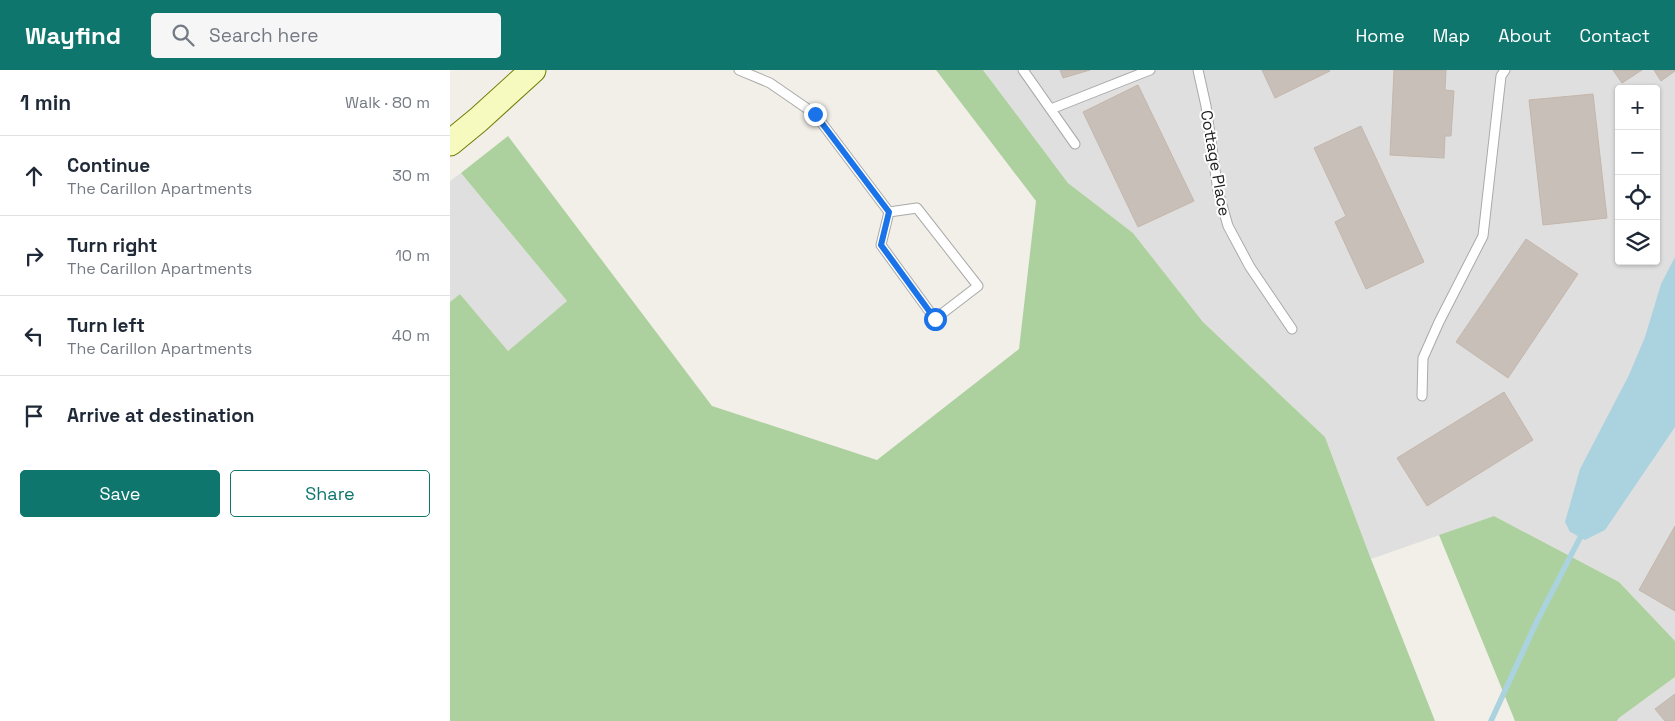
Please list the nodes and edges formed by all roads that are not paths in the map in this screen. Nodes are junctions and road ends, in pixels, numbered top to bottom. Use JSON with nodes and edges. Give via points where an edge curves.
{"nodes":[{"id":1,"x":532,"y":70,"type":"edge"},
{"id":2,"x":739,"y":70,"type":"edge"},
{"id":3,"x":1023,"y":70,"type":"edge"},
{"id":4,"x":1150,"y":70,"type":"edge"},
{"id":5,"x":1198,"y":70,"type":"edge"},
{"id":6,"x":1505,"y":70,"type":"edge"},
{"id":7,"x":1051,"y":109,"type":"junction"},
{"id":8,"x":450,"y":143,"type":"edge"},
{"id":9,"x":1075,"y":144,"type":"dead end"},
{"id":10,"x":889,"y":212,"type":"junction"},
{"id":11,"x":1292,"y":329,"type":"dead end"},
{"id":12,"x":1422,"y":396,"type":"dead end"}],
"edges":[{"from":1,"to":8,"type":"main road"},
{"from":2,"to":10,"type":"lane","via":[[770,83],[815,114]]},
{"from":3,"to":7,"type":"lane"},
{"from":4,"to":7,"type":"lane"},
{"from":5,"to":11,"type":"lane","name":"Cottage Place","via":[[1218,191],[1228,226],[1250,267]]},
{"from":6,"to":12,"type":"lane","via":[[1501,76],[1482,236],[1423,358]]},
{"from":7,"to":9,"type":"lane"},
{"from":10,"to":10,"type":"lane","via":[[917,208],[978,286],[935,319],[881,245]]}]}
